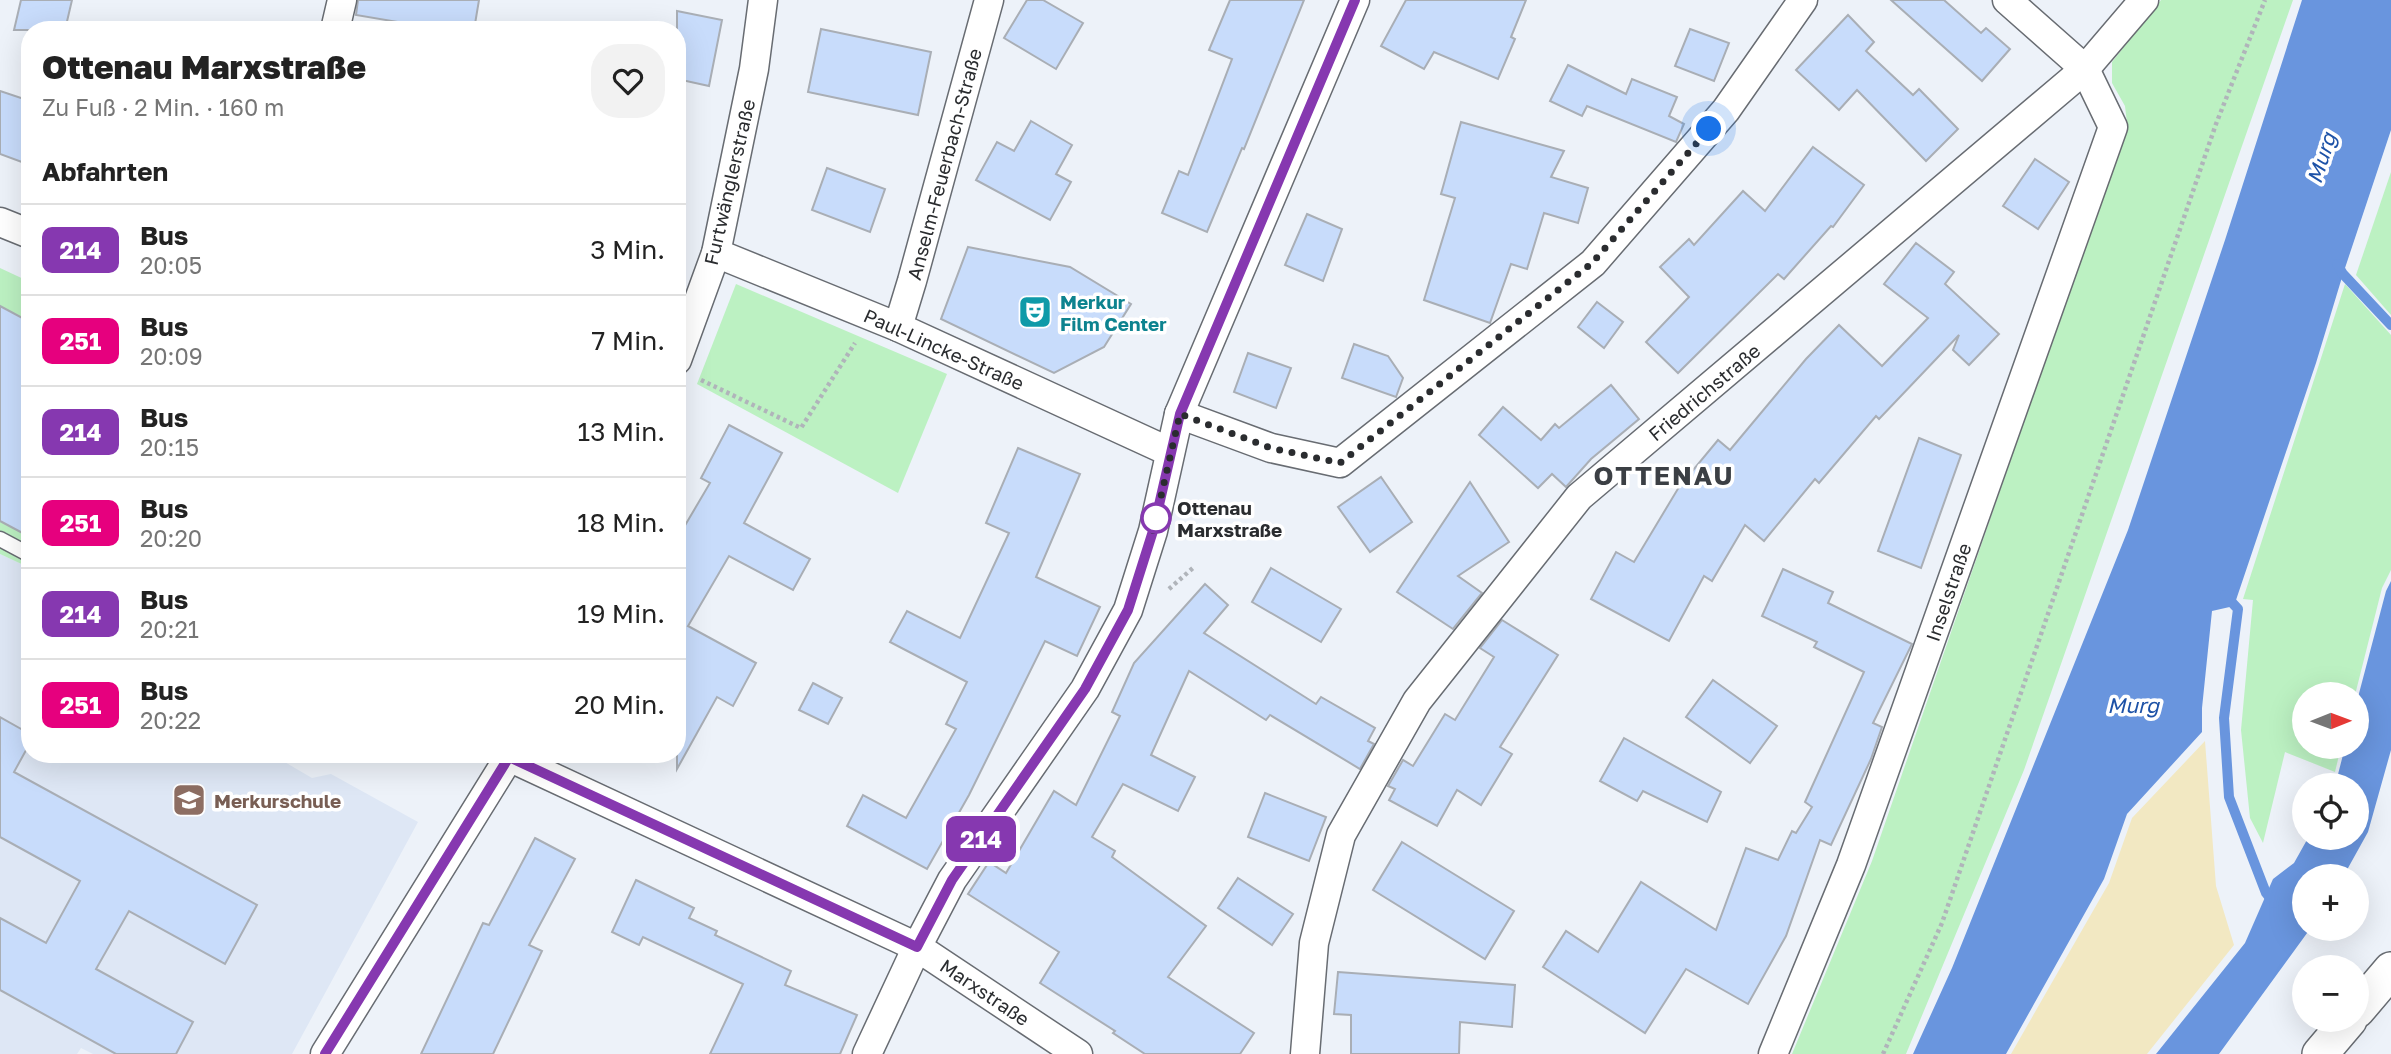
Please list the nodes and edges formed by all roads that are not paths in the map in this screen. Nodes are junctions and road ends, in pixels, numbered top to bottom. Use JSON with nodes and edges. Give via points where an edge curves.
{"nodes":[{"id":1,"x":342,"y":0,"type":"edge"},
{"id":2,"x":763,"y":0,"type":"edge"},
{"id":3,"x":989,"y":0,"type":"edge"},
{"id":4,"x":1355,"y":0,"type":"edge"},
{"id":5,"x":1803,"y":0,"type":"edge"},
{"id":6,"x":2007,"y":0,"type":"edge"},
{"id":7,"x":2144,"y":0,"type":"edge"},
{"id":8,"x":337,"y":21,"type":"edge"},
{"id":9,"x":2085,"y":69,"type":"junction"},
{"id":10,"x":0,"y":222,"type":"edge"},
{"id":11,"x":21,"y":230,"type":"edge"},
{"id":12,"x":716,"y":253,"type":"junction"},
{"id":13,"x":898,"y":327,"type":"junction"},
{"id":14,"x":687,"y":369,"type":"edge"},
{"id":15,"x":1180,"y":414,"type":"junction"},
{"id":16,"x":1170,"y":452,"type":"junction"},
{"id":17,"x":0,"y":539,"type":"edge"},
{"id":18,"x":21,"y":550,"type":"edge"},
{"id":19,"x":506,"y":763,"type":"edge"},
{"id":20,"x":525,"y":763,"type":"edge"},
{"id":21,"x":917,"y":947,"type":"junction"},
{"id":22,"x":2391,"y":970,"type":"edge"},
{"id":23,"x":2369,"y":996,"type":"edge"},
{"id":24,"x":2339,"y":1032,"type":"edge"},
{"id":25,"x":326,"y":1054,"type":"edge"},
{"id":26,"x":867,"y":1054,"type":"edge"},
{"id":27,"x":1078,"y":1054,"type":"edge"},
{"id":28,"x":1305,"y":1054,"type":"edge"},
{"id":29,"x":1773,"y":1054,"type":"edge"},
{"id":30,"x":2320,"y":1054,"type":"edge"}],
"edges":[{"from":1,"to":8,"type":"street"},
{"from":2,"to":12,"type":"street","name":"Furtwänglerstraße","via":[[754,69]]},
{"from":3,"to":13,"type":"street","name":"Anselm-Feuerbach-Straße"},
{"from":4,"to":15,"type":"street"},
{"from":5,"to":15,"type":"street","via":[[1726,110],[1592,263],[1340,463],[1271,448]]},
{"from":6,"to":9,"type":"street"},
{"from":7,"to":9,"type":"street","name":"Friedrichstraße"},
{"from":9,"to":28,"type":"street","name":"Friedrichstraße","via":[[1579,497],[1434,679],[1341,835],[1314,943]]},
{"from":9,"to":29,"type":"street","name":"Inselstraße","via":[[2113,127],[1851,865]]},
{"from":10,"to":11,"type":"street"},
{"from":12,"to":13,"type":"street","name":"Paul-Lincke-Straße"},
{"from":12,"to":14,"type":"street","name":"Furtwänglerstraße"},
{"from":13,"to":16,"type":"street","name":"Paul-Lincke-Straße"},
{"from":15,"to":16,"type":"street"},
{"from":16,"to":21,"type":"street","via":[[1153,531],[1128,610],[1085,689],[952,880]]},
{"from":17,"to":18,"type":"lane"},
{"from":19,"to":25,"type":"street"},
{"from":20,"to":21,"type":"street","name":"Marxstraße"},
{"from":21,"to":26,"type":"street"},
{"from":21,"to":27,"type":"street","name":"Marxstraße"},
{"from":22,"to":23,"type":"street"},
{"from":24,"to":30,"type":"street"}]}
